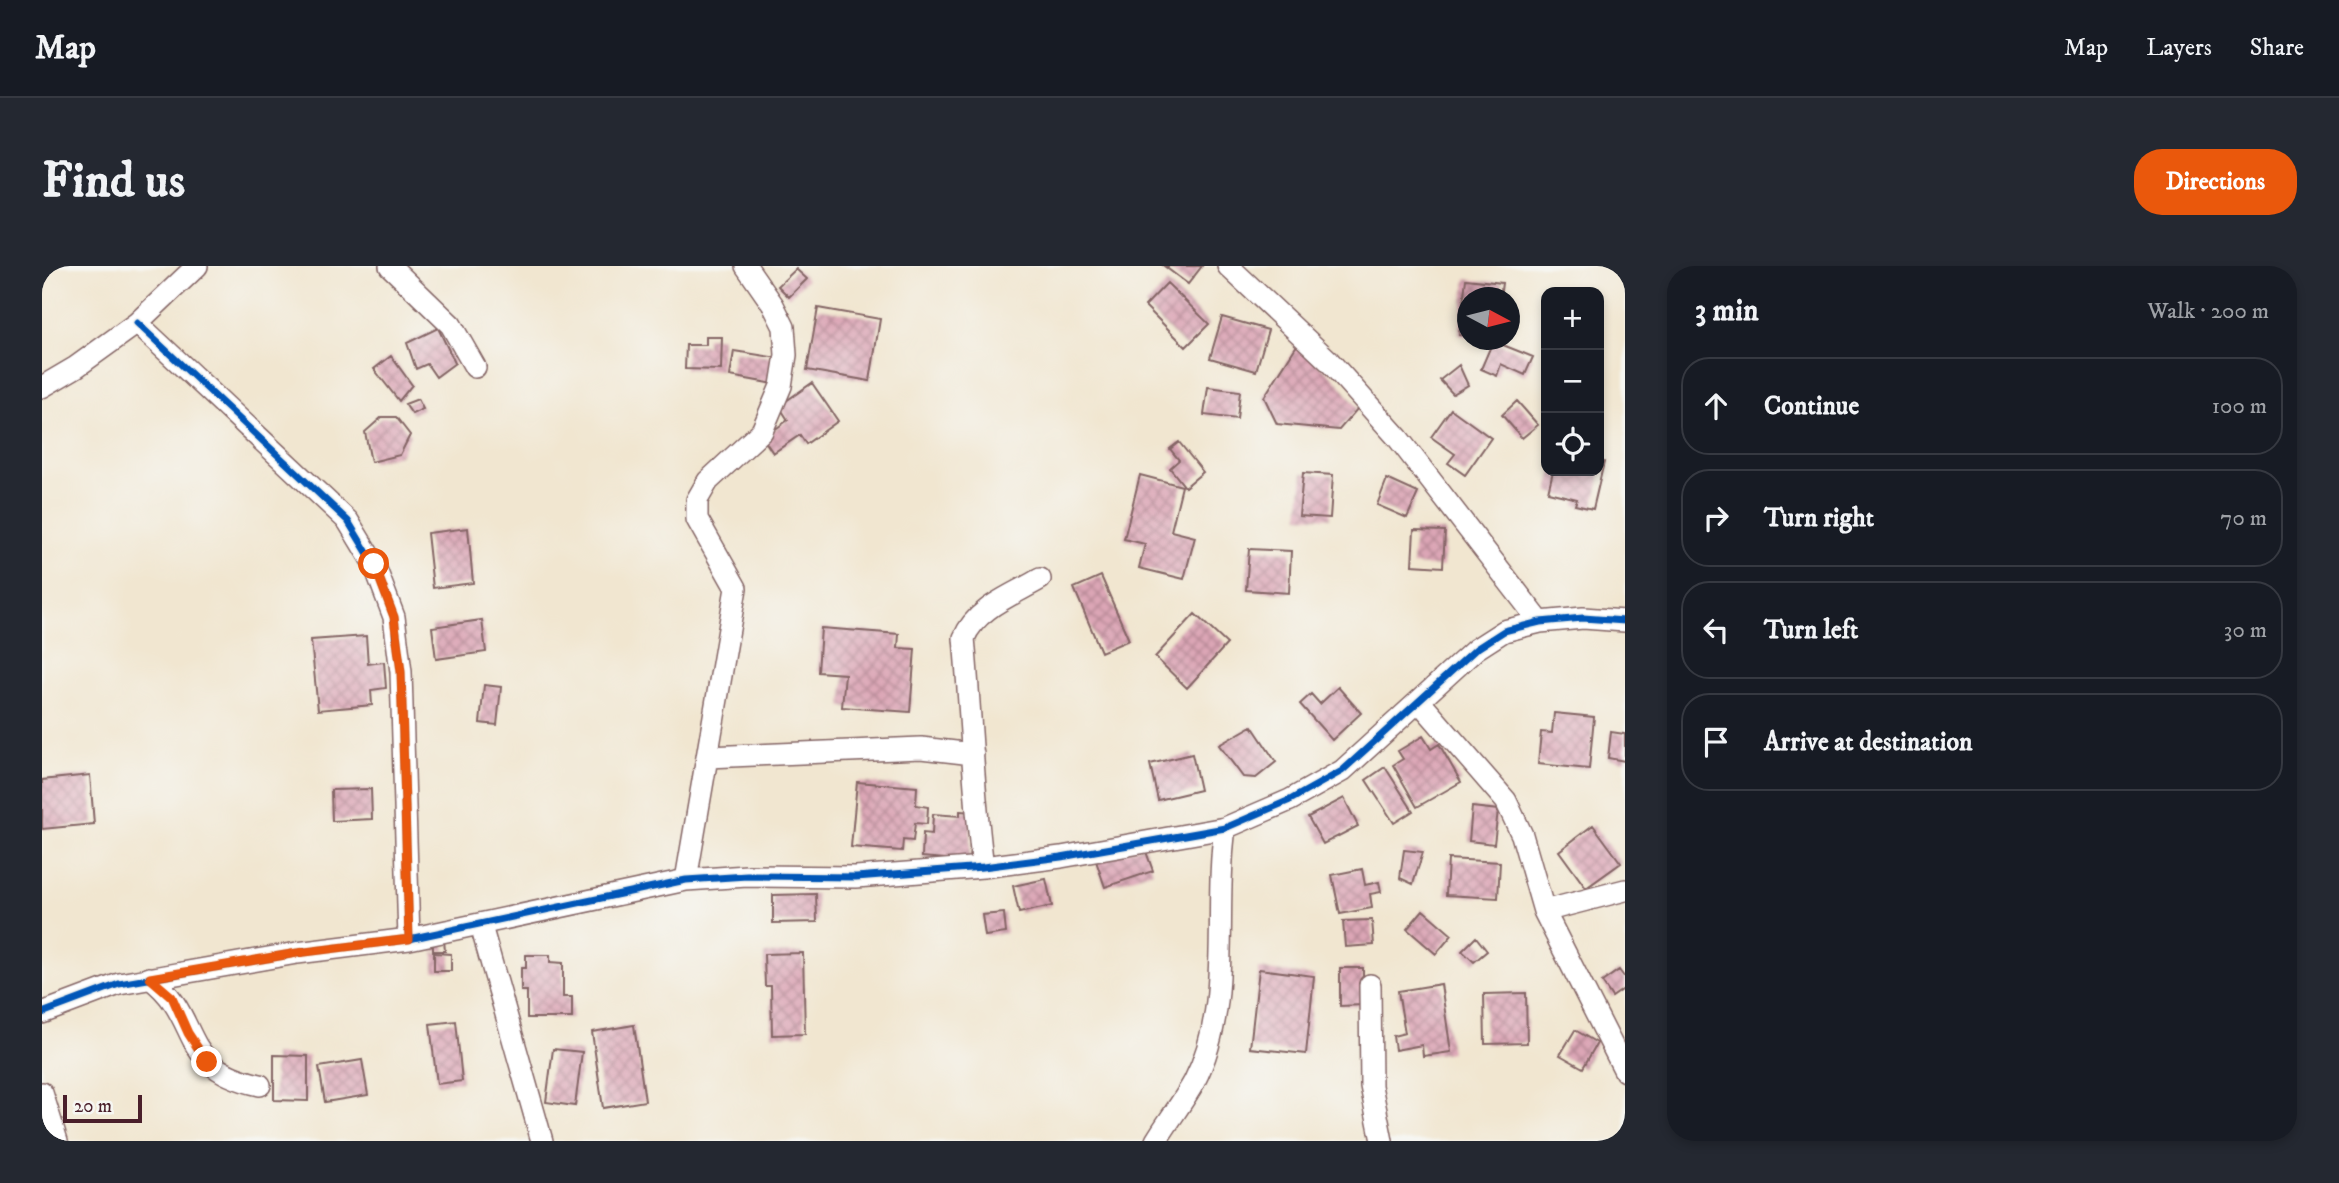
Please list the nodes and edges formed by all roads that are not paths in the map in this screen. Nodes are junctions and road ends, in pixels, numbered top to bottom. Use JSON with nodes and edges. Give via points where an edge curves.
{"nodes":[{"id":1,"x":197,"y":266,"type":"edge"},
{"id":2,"x":390,"y":266,"type":"edge"},
{"id":3,"x":746,"y":266,"type":"edge"},
{"id":4,"x":1228,"y":266,"type":"edge"},
{"id":5,"x":137,"y":323,"type":"junction"},
{"id":6,"x":475,"y":367,"type":"dead end"},
{"id":7,"x":42,"y":387,"type":"edge"},
{"id":8,"x":1040,"y":579,"type":"dead end"},
{"id":9,"x":1625,"y":621,"type":"edge"},
{"id":10,"x":1540,"y":622,"type":"junction"},
{"id":11,"x":1419,"y":701,"type":"junction"},
{"id":12,"x":973,"y":754,"type":"junction"},
{"id":13,"x":708,"y":757,"type":"junction"},
{"id":14,"x":1225,"y":828,"type":"junction"},
{"id":15,"x":983,"y":867,"type":"junction"},
{"id":16,"x":686,"y":880,"type":"junction"},
{"id":17,"x":1625,"y":890,"type":"edge"},
{"id":18,"x":1544,"y":911,"type":"junction"},
{"id":19,"x":481,"y":926,"type":"junction"},
{"id":20,"x":409,"y":939,"type":"junction"},
{"id":21,"x":150,"y":978,"type":"junction"},
{"id":22,"x":1370,"y":985,"type":"dead end"},
{"id":23,"x":42,"y":1013,"type":"edge"},
{"id":24,"x":1625,"y":1071,"type":"edge"},
{"id":25,"x":260,"y":1085,"type":"dead end"},
{"id":26,"x":42,"y":1093,"type":"edge"},
{"id":27,"x":57,"y":1141,"type":"edge"},
{"id":28,"x":542,"y":1141,"type":"edge"},
{"id":29,"x":1156,"y":1141,"type":"edge"},
{"id":30,"x":1382,"y":1141,"type":"edge"}],
"edges":[{"from":1,"to":5,"type":"street"},
{"from":2,"to":6,"type":"street","via":[[451,325]]},
{"from":3,"to":13,"type":"street","via":[[783,327],[786,355],[781,386],[762,431],[708,481],[697,500],[697,519],[736,588]]},
{"from":4,"to":10,"type":"street","via":[[1329,361],[1398,438]]},
{"from":5,"to":7,"type":"street"},
{"from":5,"to":20,"type":"street","via":[[348,521],[374,564],[394,617],[401,672]]},
{"from":8,"to":12,"type":"street","via":[[980,614],[964,638]]},
{"from":9,"to":10,"type":"street"},
{"from":10,"to":11,"type":"street","via":[[1504,631],[1476,649]]},
{"from":11,"to":14,"type":"street","via":[[1342,771]]},
{"from":11,"to":18,"type":"street","via":[[1506,801],[1522,835]]},
{"from":12,"to":13,"type":"street","via":[[921,748]]},
{"from":12,"to":15,"type":"street"},
{"from":13,"to":16,"type":"street"},
{"from":14,"to":15,"type":"street","via":[[1061,858]]},
{"from":14,"to":29,"type":"street","via":[[1219,971],[1207,1047],[1194,1081]]},
{"from":15,"to":16,"type":"street","via":[[856,877]]},
{"from":16,"to":19,"type":"street"},
{"from":17,"to":18,"type":"street"},
{"from":18,"to":24,"type":"street"},
{"from":19,"to":20,"type":"street"},
{"from":19,"to":28,"type":"street"},
{"from":20,"to":21,"type":"street"},
{"from":21,"to":23,"type":"street","via":[[119,984]]},
{"from":21,"to":25,"type":"street","via":[[172,997],[207,1062],[235,1080]]},
{"from":22,"to":30,"type":"street","via":[[1371,1086]]},
{"from":26,"to":27,"type":"street"}]}
